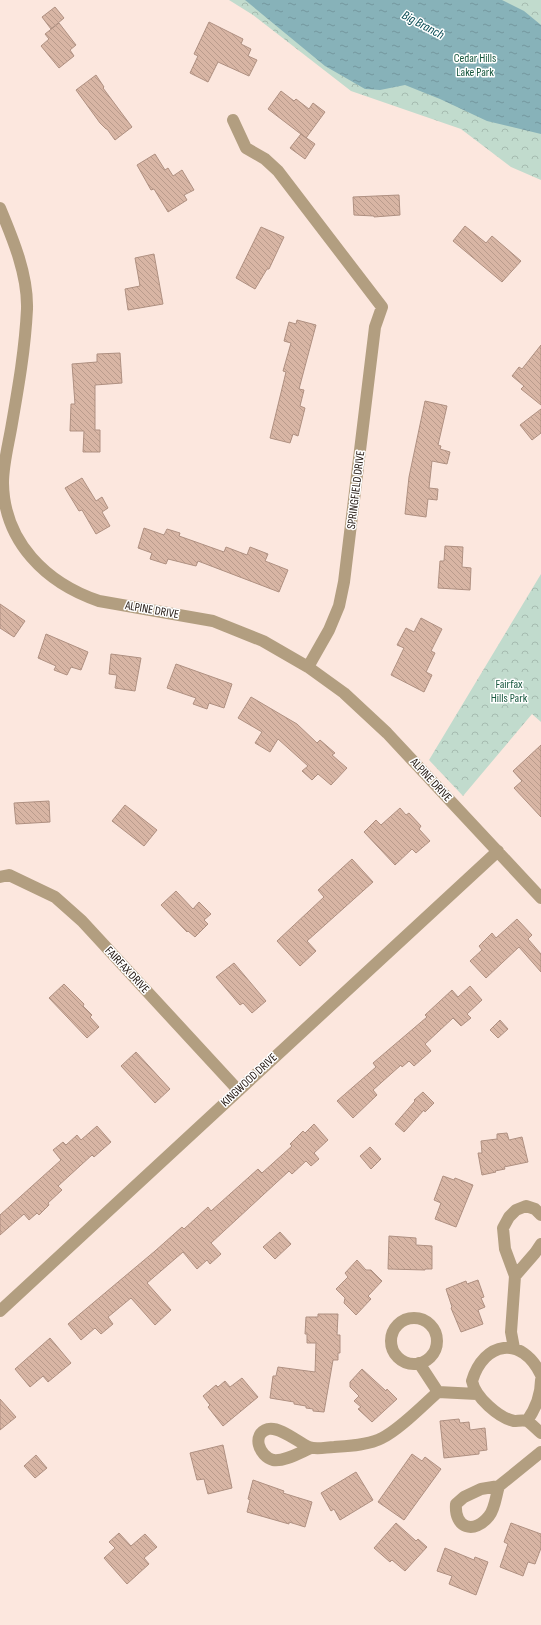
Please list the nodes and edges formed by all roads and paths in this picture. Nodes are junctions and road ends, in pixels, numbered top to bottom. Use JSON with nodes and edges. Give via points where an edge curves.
{"nodes":[{"id":1,"x":233,"y":120,"type":"dead end"},
{"id":2,"x":0,"y":208,"type":"edge"},
{"id":3,"x":308,"y":667,"type":"junction"},
{"id":4,"x":498,"y":851,"type":"junction"},
{"id":5,"x":0,"y":877,"type":"edge"},
{"id":6,"x":541,"y":898,"type":"edge"},
{"id":7,"x":238,"y":1090,"type":"junction"},
{"id":8,"x":541,"y":1215,"type":"edge"},
{"id":9,"x":541,"y":1244,"type":"edge"},
{"id":10,"x":516,"y":1276,"type":"junction"},
{"id":11,"x":0,"y":1311,"type":"edge"},
{"id":12,"x":514,"y":1348,"type":"junction"},
{"id":13,"x":419,"y":1363,"type":"dead end"},
{"id":14,"x":541,"y":1375,"type":"edge"},
{"id":15,"x":541,"y":1380,"type":"edge"},
{"id":16,"x":438,"y":1392,"type":"junction"},
{"id":17,"x":476,"y":1394,"type":"junction"},
{"id":18,"x":526,"y":1421,"type":"junction"},
{"id":19,"x":541,"y":1434,"type":"edge"},
{"id":20,"x":311,"y":1448,"type":"dead end"},
{"id":21,"x":541,"y":1452,"type":"edge"},
{"id":22,"x":499,"y":1486,"type":"dead end"}],
"edges":[{"from":1,"to":3,"type":"street","name":"SPRINGFIELD DRIVE","via":[[246,148],[265,159],[278,171],[382,307],[375,326],[348,559],[339,606]]},
{"from":2,"to":3,"type":"street","name":"ALPINE DRIVE","via":[[21,266],[27,308],[24,351],[3,482],[9,515],[18,539],[44,571],[82,595],[99,601],[213,621],[263,641]]},
{"from":3,"to":4,"type":"street","name":"ALPINE DRIVE","via":[[370,715]]},
{"from":4,"to":6,"type":"street","name":"ALPINE DRIVE"},
{"from":4,"to":7,"type":"street","name":"KINGWOOD DRIVE"},
{"from":5,"to":7,"type":"street","name":"FAIRFAX DRIVE","via":[[9,876],[30,884],[55,897],[73,912]]},
{"from":7,"to":11,"type":"street","name":"KINGWOOD DRIVE"},
{"from":8,"to":10,"type":"street","via":[[535,1209],[526,1206],[516,1210],[503,1228],[505,1249]]},
{"from":9,"to":10,"type":"street"},
{"from":10,"to":12,"type":"street","via":[[511,1332]]},
{"from":12,"to":14,"type":"street","via":[[519,1349],[536,1364]]},
{"from":12,"to":17,"type":"street","via":[[496,1350],[478,1365],[472,1381]]},
{"from":13,"to":16,"type":"street"},
{"from":15,"to":18,"type":"street","via":[[535,1410]]},
{"from":16,"to":17,"type":"street"},
{"from":16,"to":20,"type":"street","via":[[408,1420],[381,1439],[351,1446]]},
{"from":17,"to":18,"type":"street","via":[[503,1416],[513,1421]]},
{"from":18,"to":19,"type":"street"},
{"from":21,"to":22,"type":"street"}]}
